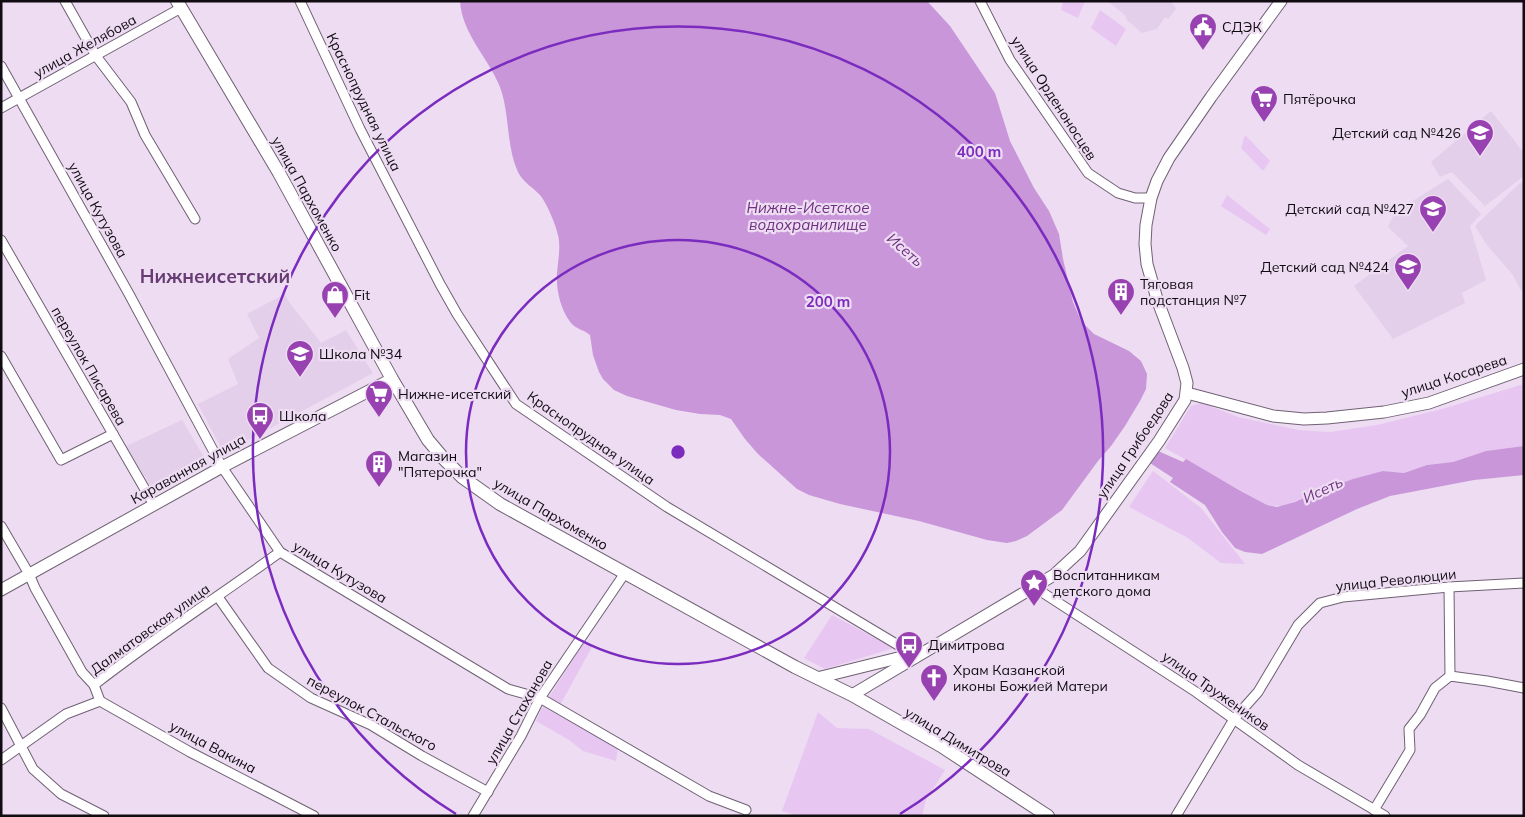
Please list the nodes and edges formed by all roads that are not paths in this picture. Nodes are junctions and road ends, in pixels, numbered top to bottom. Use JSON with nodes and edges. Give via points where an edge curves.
{"nodes":[{"id":1,"x":65,"y":1,"type":"edge"},
{"id":2,"x":300,"y":1,"type":"edge"},
{"id":3,"x":980,"y":1,"type":"edge"},
{"id":4,"x":1281,"y":1,"type":"edge"},
{"id":5,"x":179,"y":4,"type":"edge"},
{"id":6,"x":96,"y":56,"type":"junction"},
{"id":7,"x":1,"y":66,"type":"edge"},
{"id":8,"x":19,"y":98,"type":"junction"},
{"id":9,"x":1,"y":108,"type":"edge"},
{"id":10,"x":1151,"y":198,"type":"junction"},
{"id":11,"x":195,"y":219,"type":"dead end"},
{"id":12,"x":1,"y":240,"type":"edge"},
{"id":13,"x":1,"y":356,"type":"edge"},
{"id":14,"x":1524,"y":368,"type":"edge"},
{"id":15,"x":392,"y":379,"type":"junction"},
{"id":16,"x":1187,"y":393,"type":"junction"},
{"id":17,"x":113,"y":434,"type":"junction"},
{"id":18,"x":222,"y":467,"type":"junction"},
{"id":19,"x":154,"y":505,"type":"junction"},
{"id":20,"x":1,"y":526,"type":"edge"},
{"id":21,"x":280,"y":552,"type":"junction"},
{"id":22,"x":625,"y":572,"type":"junction"},
{"id":23,"x":29,"y":574,"type":"junction"},
{"id":24,"x":1524,"y":583,"type":"edge"},
{"id":25,"x":1034,"y":587,"type":"junction"},
{"id":26,"x":1448,"y":587,"type":"junction"},
{"id":27,"x":1,"y":590,"type":"edge"},
{"id":28,"x":218,"y":597,"type":"junction"},
{"id":29,"x":928,"y":650,"type":"junction"},
{"id":30,"x":912,"y":654,"type":"junction"},
{"id":31,"x":1450,"y":676,"type":"junction"},
{"id":32,"x":817,"y":678,"type":"junction"},
{"id":33,"x":94,"y":685,"type":"junction"},
{"id":34,"x":1524,"y":688,"type":"edge"},
{"id":35,"x":852,"y":695,"type":"junction"},
{"id":36,"x":540,"y":698,"type":"junction"},
{"id":37,"x":100,"y":701,"type":"junction"},
{"id":38,"x":1,"y":708,"type":"edge"},
{"id":39,"x":1234,"y":719,"type":"junction"},
{"id":40,"x":22,"y":745,"type":"junction"},
{"id":41,"x":1,"y":760,"type":"edge"},
{"id":42,"x":488,"y":792,"type":"junction"},
{"id":43,"x":746,"y":810,"type":"dead end"},
{"id":44,"x":1374,"y":810,"type":"junction"},
{"id":45,"x":104,"y":816,"type":"edge"},
{"id":46,"x":314,"y":816,"type":"edge"},
{"id":47,"x":473,"y":816,"type":"edge"},
{"id":48,"x":1048,"y":816,"type":"edge"},
{"id":49,"x":1176,"y":816,"type":"edge"},
{"id":50,"x":1385,"y":816,"type":"edge"}],
"edges":[{"from":1,"to":6,"type":"street"},
{"from":2,"to":30,"type":"street","name":"Краснопрудная улица","via":[[360,130],[440,284],[516,404],[667,507]]},
{"from":3,"to":10,"type":"street","name":"улица Орденоносцев","via":[[1014,66],[1088,174],[1118,193]]},
{"from":4,"to":10,"type":"main road","name":"улица Грибоедова","via":[[1169,158]]},
{"from":5,"to":6,"type":"street","name":"улица Желябова"},
{"from":5,"to":15,"type":"main road","name":"улица Пархоменко","via":[[279,173]]},
{"from":6,"to":8,"type":"street","name":"улица Желябова"},
{"from":6,"to":11,"type":"street","via":[[131,102],[146,135]]},
{"from":7,"to":8,"type":"street","name":"улица Кутузова"},
{"from":8,"to":9,"type":"street","name":"улица Желябова"},
{"from":8,"to":18,"type":"street","name":"улица Кутузова"},
{"from":10,"to":16,"type":"main road","name":"улица Грибоедова","via":[[1146,225],[1147,264],[1183,368]]},
{"from":12,"to":17,"type":"street","name":"переулок Писарева"},
{"from":13,"to":17,"type":"street","via":[[61,460]]},
{"from":14,"to":16,"type":"main road","name":"улица Косарева","via":[[1429,402],[1384,412],[1326,418],[1273,416]]},
{"from":15,"to":18,"type":"main road","name":"Караванная улица"},
{"from":15,"to":22,"type":"main road","name":"улица Пархоменко","via":[[428,440],[462,477],[500,504]]},
{"from":16,"to":25,"type":"main road","name":"улица Грибоедова","via":[[1159,441],[1080,552],[1054,575]]},
{"from":17,"to":19,"type":"street","name":"переулок Писарева"},
{"from":18,"to":19,"type":"main road","name":"Караванная улица"},
{"from":18,"to":21,"type":"street","name":"улица Кутузова"},
{"from":19,"to":23,"type":"main road","name":"Караванная улица"},
{"from":20,"to":23,"type":"street"},
{"from":21,"to":28,"type":"street","name":"Далматовская улица"},
{"from":21,"to":36,"type":"street","name":"улица Кутузова","via":[[508,689]]},
{"from":22,"to":32,"type":"main road","name":"улица Пархоменко"},
{"from":22,"to":36,"type":"street","name":"улица Стаханова"},
{"from":23,"to":27,"type":"main road","name":"Караванная улица"},
{"from":23,"to":33,"type":"street","via":[[82,672]]},
{"from":24,"to":26,"type":"street","name":"улица Революции"},
{"from":25,"to":29,"type":"main road","name":"улица Грибоедова"},
{"from":25,"to":39,"type":"street","name":"улица Тружеников"},
{"from":26,"to":31,"type":"street"},
{"from":26,"to":39,"type":"street","name":"улица Революции","via":[[1342,597],[1320,603],[1298,625],[1258,692]]},
{"from":28,"to":33,"type":"street","name":"Далматовская улица"},
{"from":28,"to":42,"type":"street","name":"переулок Стальского","via":[[268,668],[311,698],[371,725]]},
{"from":29,"to":30,"type":"main road","name":"улица Грибоедова"},
{"from":29,"to":35,"type":"main road","name":"улица Грибоедова"},
{"from":30,"to":32,"type":"main road","name":"улица Грибоедова"},
{"from":31,"to":34,"type":"street"},
{"from":31,"to":44,"type":"street","via":[[1435,688],[1409,729],[1410,750]]},
{"from":32,"to":35,"type":"main road","name":"улица Пархоменко"},
{"from":33,"to":37,"type":"street","name":"Далматовская улица"},
{"from":35,"to":48,"type":"main road","name":"улица Димитрова","via":[[941,746]]},
{"from":36,"to":42,"type":"street","name":"улица Стаханова"},
{"from":36,"to":43,"type":"street","name":"улица Кутузова","via":[[709,796]]},
{"from":37,"to":40,"type":"street","via":[[66,714]]},
{"from":37,"to":46,"type":"street","name":"улица Вакина"},
{"from":38,"to":40,"type":"street"},
{"from":39,"to":44,"type":"street","name":"улица Тружеников","via":[[1298,766]]},
{"from":39,"to":49,"type":"street","name":"улица Революции"},
{"from":40,"to":41,"type":"street"},
{"from":40,"to":45,"type":"street","via":[[33,769],[61,794]]},
{"from":42,"to":47,"type":"street","name":"улица Стаханова"},
{"from":44,"to":50,"type":"street","name":"улица Тружеников"}]}
